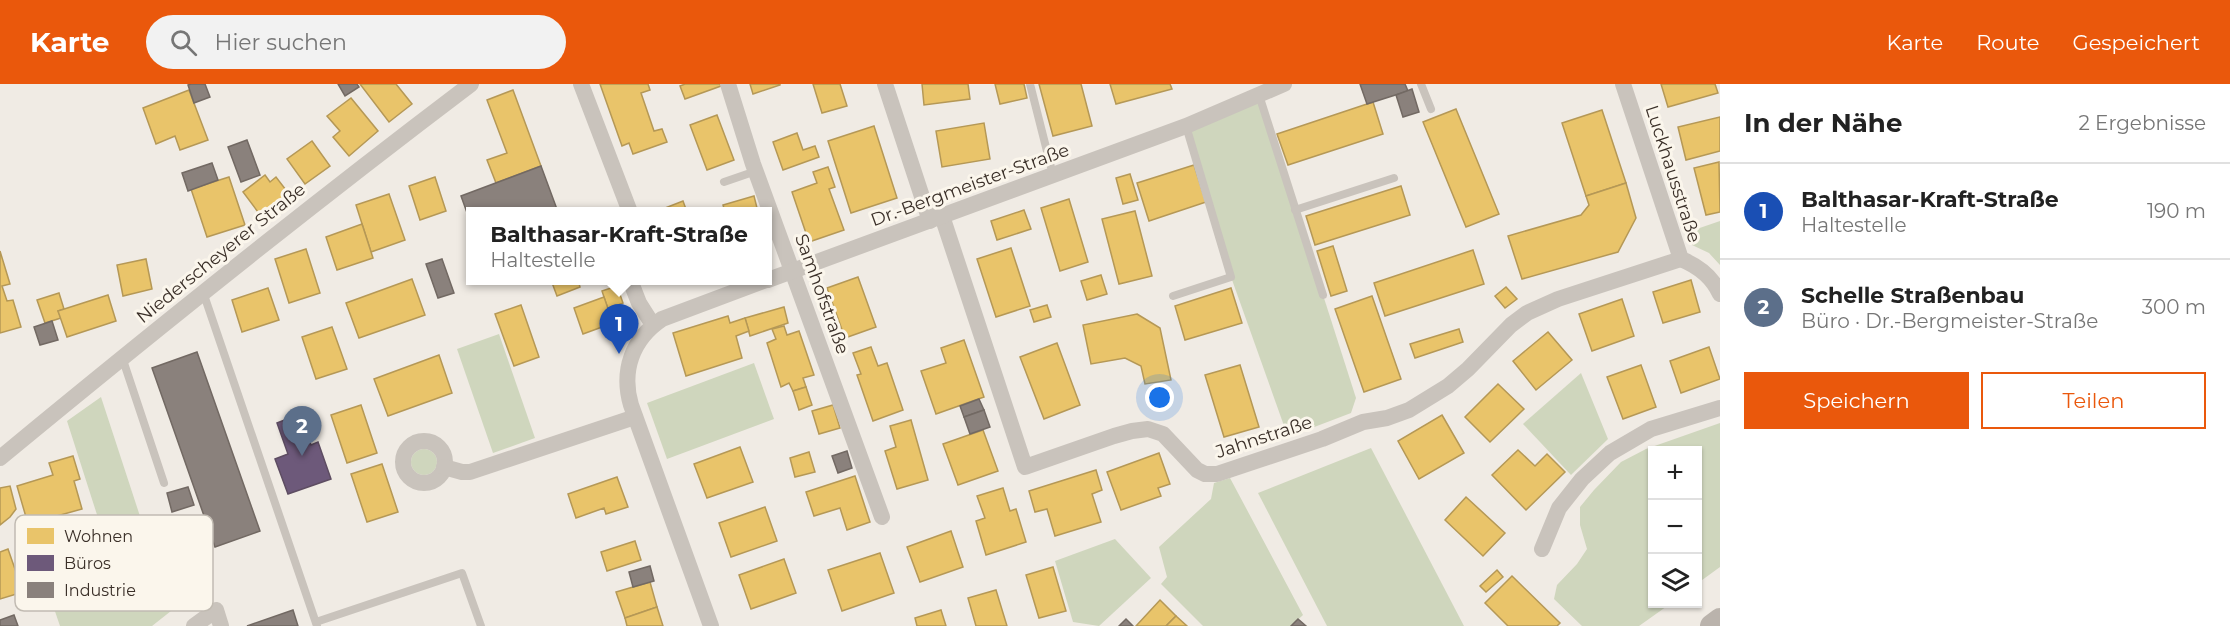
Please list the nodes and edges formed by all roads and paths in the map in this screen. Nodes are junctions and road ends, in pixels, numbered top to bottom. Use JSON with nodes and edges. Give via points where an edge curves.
{"nodes":[{"id":1,"x":471,"y":84,"type":"edge"},
{"id":2,"x":581,"y":84,"type":"edge"},
{"id":3,"x":728,"y":84,"type":"edge"},
{"id":4,"x":885,"y":84,"type":"edge"},
{"id":5,"x":1030,"y":84,"type":"edge"},
{"id":6,"x":1284,"y":84,"type":"edge"},
{"id":7,"x":1421,"y":84,"type":"edge"},
{"id":8,"x":1623,"y":84,"type":"edge"},
{"id":9,"x":1259,"y":95,"type":"junction"},
{"id":10,"x":1431,"y":109,"type":"dead end"},
{"id":11,"x":1186,"y":126,"type":"junction"},
{"id":12,"x":756,"y":171,"type":"junction"},
{"id":13,"x":1053,"y":175,"type":"junction"},
{"id":14,"x":1394,"y":178,"type":"dead end"},
{"id":15,"x":724,"y":182,"type":"dead end"},
{"id":16,"x":628,"y":207,"type":"edge"},
{"id":17,"x":769,"y":207,"type":"edge"},
{"id":18,"x":1295,"y":210,"type":"junction"},
{"id":19,"x":772,"y":214,"type":"edge"},
{"id":20,"x":936,"y":218,"type":"junction"},
{"id":21,"x":1681,"y":260,"type":"junction"},
{"id":22,"x":793,"y":271,"type":"junction"},
{"id":23,"x":772,"y":278,"type":"edge"},
{"id":24,"x":632,"y":285,"type":"edge"},
{"id":25,"x":753,"y":285,"type":"edge"},
{"id":26,"x":203,"y":292,"type":"junction"},
{"id":27,"x":1720,"y":294,"type":"edge"},
{"id":28,"x":1323,"y":295,"type":"dead end"},
{"id":29,"x":1173,"y":296,"type":"dead end"},
{"id":30,"x":653,"y":325,"type":"junction"},
{"id":31,"x":122,"y":357,"type":"junction"},
{"id":32,"x":1720,"y":408,"type":"edge"},
{"id":33,"x":635,"y":417,"type":"junction"},
{"id":34,"x":0,"y":458,"type":"edge"},
{"id":35,"x":444,"y":467,"type":"dead end"},
{"id":36,"x":164,"y":483,"type":"dead end"},
{"id":37,"x":882,"y":517,"type":"dead end"},
{"id":38,"x":1542,"y":549,"type":"dead end"},
{"id":39,"x":1720,"y":620,"type":"edge"},
{"id":40,"x":317,"y":624,"type":"edge"},
{"id":41,"x":194,"y":626,"type":"edge"},
{"id":42,"x":221,"y":626,"type":"edge"},
{"id":43,"x":481,"y":626,"type":"edge"},
{"id":44,"x":711,"y":626,"type":"edge"},
{"id":45,"x":1712,"y":626,"type":"edge"}],
"edges":[{"from":1,"to":26,"type":"street","name":"Niederscheyerer Straße"},
{"from":2,"to":16,"type":"street"},
{"from":3,"to":12,"type":"street","name":"Samhofstraße"},
{"from":4,"to":20,"type":"street","name":"Jahnstraße"},
{"from":5,"to":13,"type":"lane"},
{"from":6,"to":9,"type":"street","name":"Dr.-Bergmeister-Straße"},
{"from":7,"to":10,"type":"lane"},
{"from":8,"to":21,"type":"street","name":"Luckhausstraße"},
{"from":9,"to":11,"type":"street","name":"Dr.-Bergmeister-Straße"},
{"from":9,"to":18,"type":"lane"},
{"from":11,"to":13,"type":"street","name":"Dr.-Bergmeister-Straße"},
{"from":11,"to":29,"type":"lane","via":[[1231,277]]},
{"from":12,"to":15,"type":"lane"},
{"from":12,"to":17,"type":"street","name":"Samhofstraße"},
{"from":13,"to":20,"type":"street","name":"Dr.-Bergmeister-Straße"},
{"from":14,"to":18,"type":"lane"},
{"from":18,"to":28,"type":"lane"},
{"from":19,"to":22,"type":"street","name":"Samhofstraße"},
{"from":20,"to":21,"type":"street","name":"Jahnstraße","via":[[1025,467],[1114,436],[1148,429],[1162,434],[1197,470],[1217,474],[1408,410],[1448,386],[1527,314],[1558,299]]},
{"from":20,"to":22,"type":"street","name":"Dr.-Bergmeister-Straße"},
{"from":21,"to":27,"type":"street","name":"Luckhausstraße","via":[[1707,275]]},
{"from":22,"to":23,"type":"street","name":"Dr.-Bergmeister-Straße"},
{"from":22,"to":37,"type":"street","name":"Samhofstraße"},
{"from":24,"to":30,"type":"street"},
{"from":25,"to":30,"type":"street","name":"Dr.-Bergmeister-Straße","via":[[672,314]]},
{"from":26,"to":31,"type":"street","name":"Niederscheyerer Straße"},
{"from":26,"to":40,"type":"lane"},
{"from":30,"to":33,"type":"street","name":"Dr.-Bergmeister-Straße","via":[[634,349],[628,367],[627,392]]},
{"from":31,"to":34,"type":"street","name":"Niederscheyerer Straße"},
{"from":31,"to":36,"type":"lane"},
{"from":32,"to":38,"type":"street","via":[[1651,429],[1610,453],[1559,508]]},
{"from":33,"to":35,"type":"street","via":[[470,472]]},
{"from":33,"to":44,"type":"street","name":"Dr.-Bergmeister-Straße"},
{"from":39,"to":45,"type":"main road"},
{"from":40,"to":43,"type":"lane","via":[[462,573]]},
{"from":41,"to":42,"type":"street","via":[[216,610]]}]}
